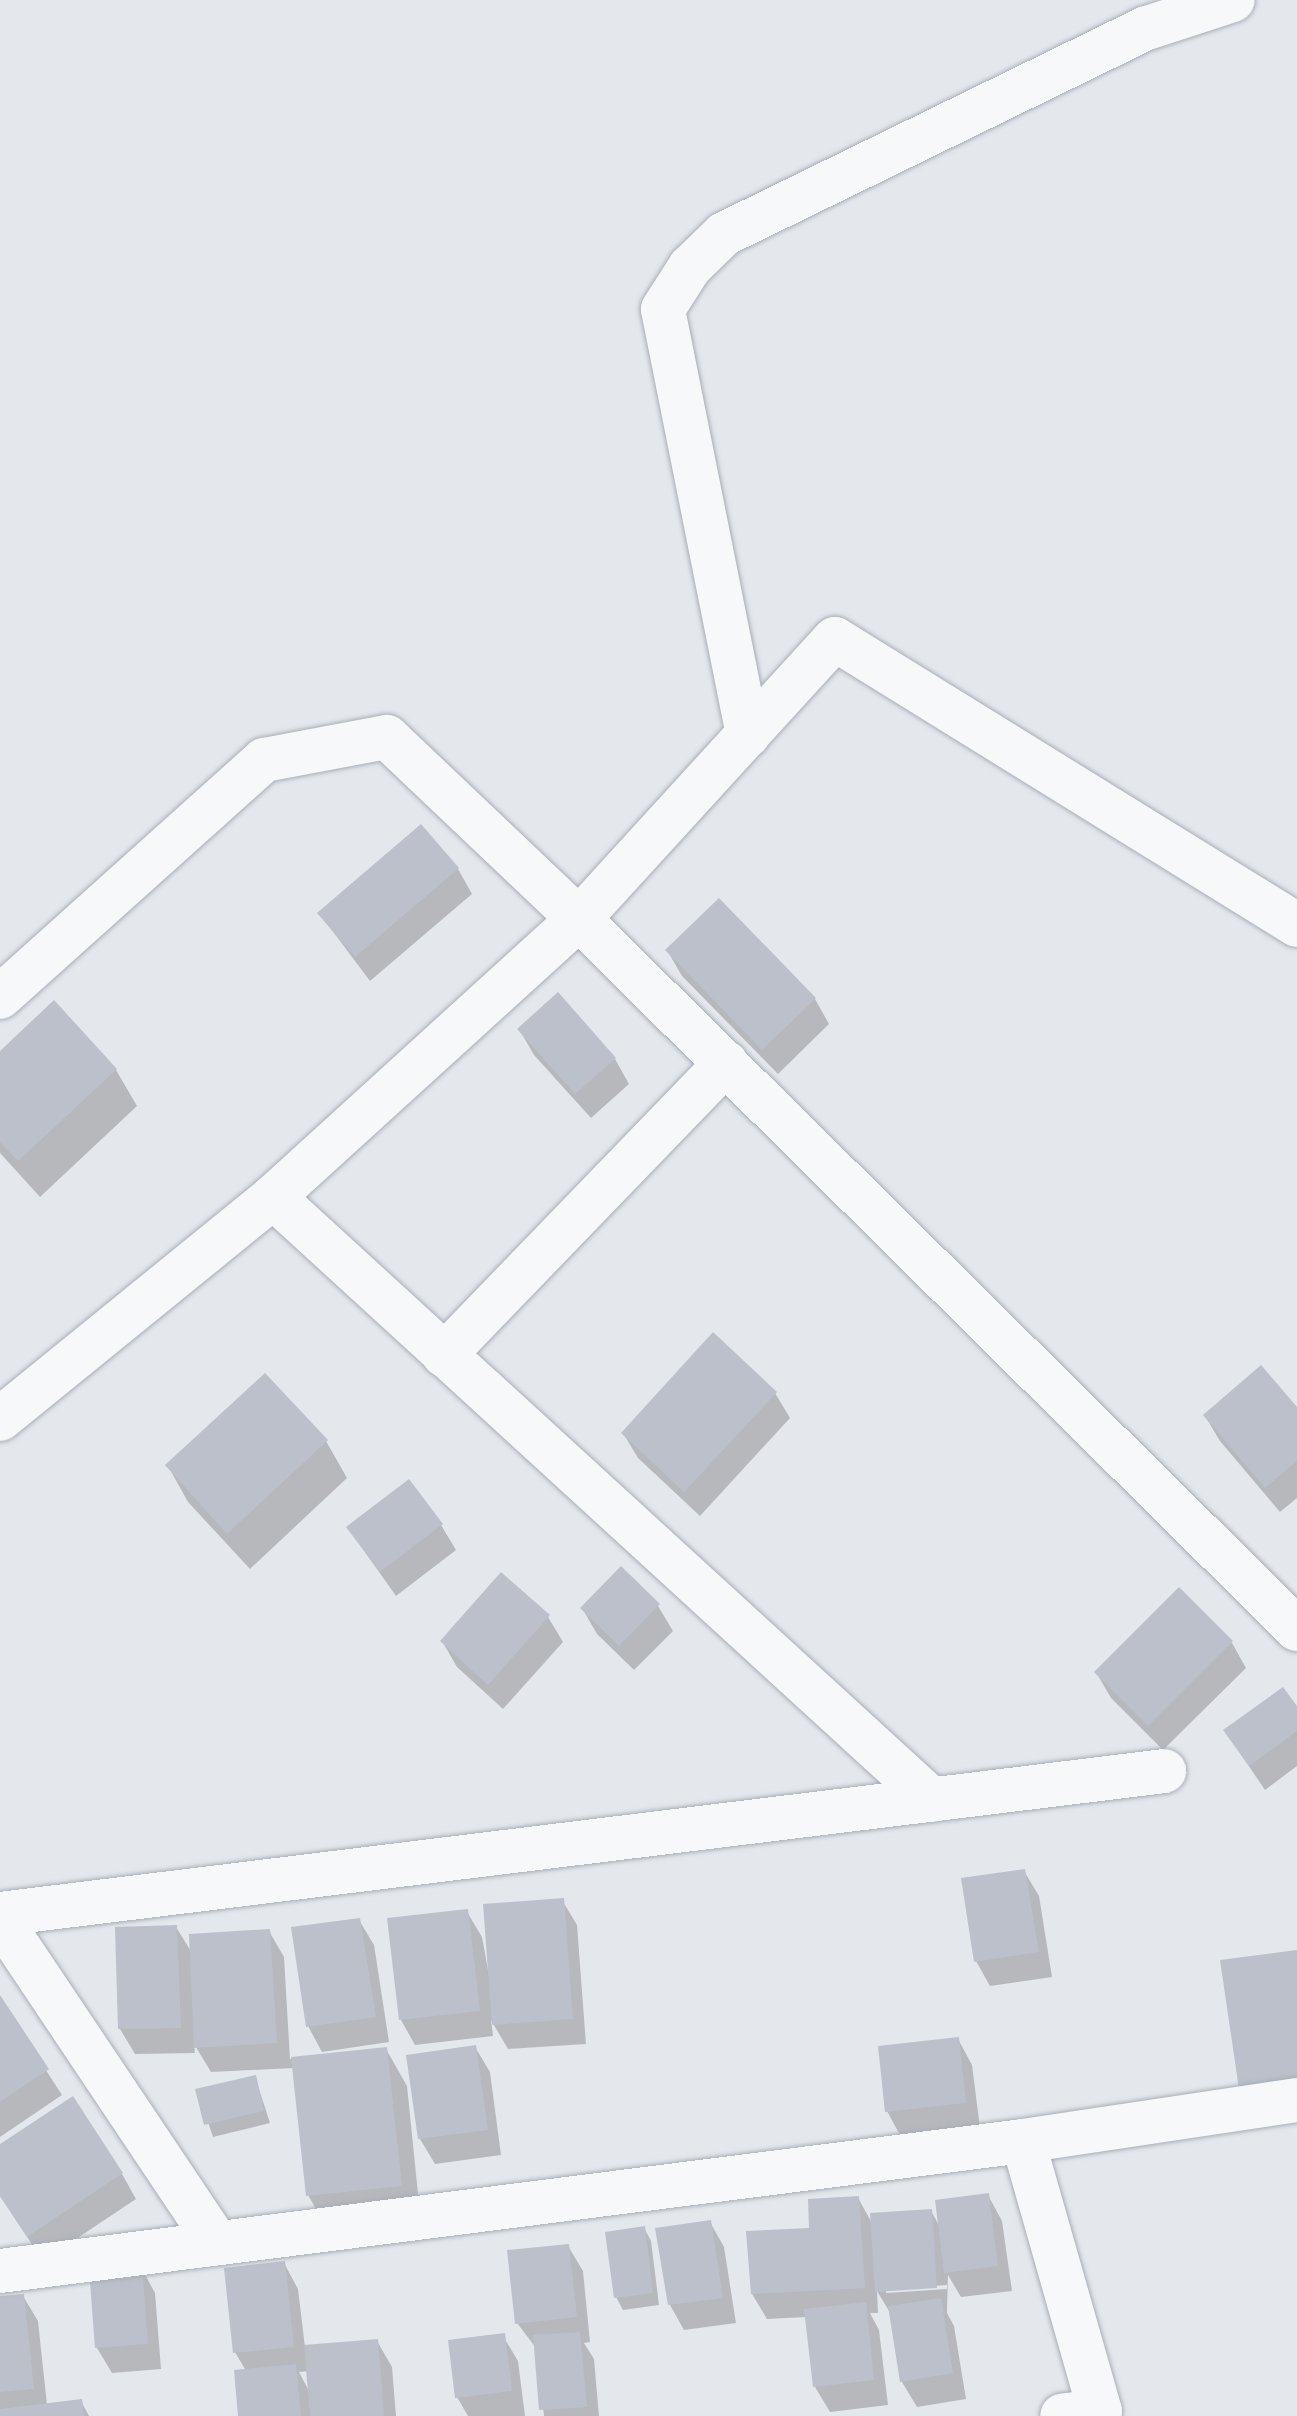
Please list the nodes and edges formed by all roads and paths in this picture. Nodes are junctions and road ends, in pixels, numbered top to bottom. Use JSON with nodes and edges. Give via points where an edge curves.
{"nodes":[{"id":1,"x":1233,"y":0,"type":"edge"},
{"id":2,"x":748,"y":735,"type":"junction"},
{"id":3,"x":579,"y":919,"type":"junction"},
{"id":4,"x":1297,"y":925,"type":"edge"},
{"id":5,"x":0,"y":997,"type":"edge"},
{"id":6,"x":726,"y":1063,"type":"junction"},
{"id":7,"x":273,"y":1197,"type":"junction"},
{"id":8,"x":444,"y":1355,"type":"junction"},
{"id":9,"x":0,"y":1419,"type":"edge"},
{"id":10,"x":1297,"y":1629,"type":"edge"},
{"id":11,"x":1164,"y":1771,"type":"dead end"},
{"id":12,"x":932,"y":1800,"type":"junction"},
{"id":13,"x":0,"y":1917,"type":"edge"},
{"id":14,"x":1297,"y":2100,"type":"edge"},
{"id":15,"x":1023,"y":2141,"type":"junction"},
{"id":16,"x":216,"y":2242,"type":"junction"},
{"id":17,"x":0,"y":2271,"type":"edge"},
{"id":18,"x":1087,"y":2414,"type":"edge"}],
"edges":[{"from":1,"to":2,"type":"street","via":[[1147,28],[724,234],[690,267],[663,309]]},
{"from":2,"to":3,"type":"street"},
{"from":2,"to":4,"type":"street","via":[[835,639]]},
{"from":3,"to":5,"type":"street","via":[[387,737],[264,760]]},
{"from":3,"to":6,"type":"street"},
{"from":3,"to":7,"type":"street"},
{"from":6,"to":8,"type":"street"},
{"from":6,"to":10,"type":"street"},
{"from":7,"to":8,"type":"street"},
{"from":7,"to":9,"type":"street"},
{"from":8,"to":12,"type":"street"},
{"from":11,"to":12,"type":"street"},
{"from":12,"to":13,"type":"street"},
{"from":13,"to":16,"type":"street"},
{"from":14,"to":15,"type":"street"},
{"from":15,"to":16,"type":"street"},
{"from":15,"to":18,"type":"street"},
{"from":16,"to":17,"type":"street"}]}
